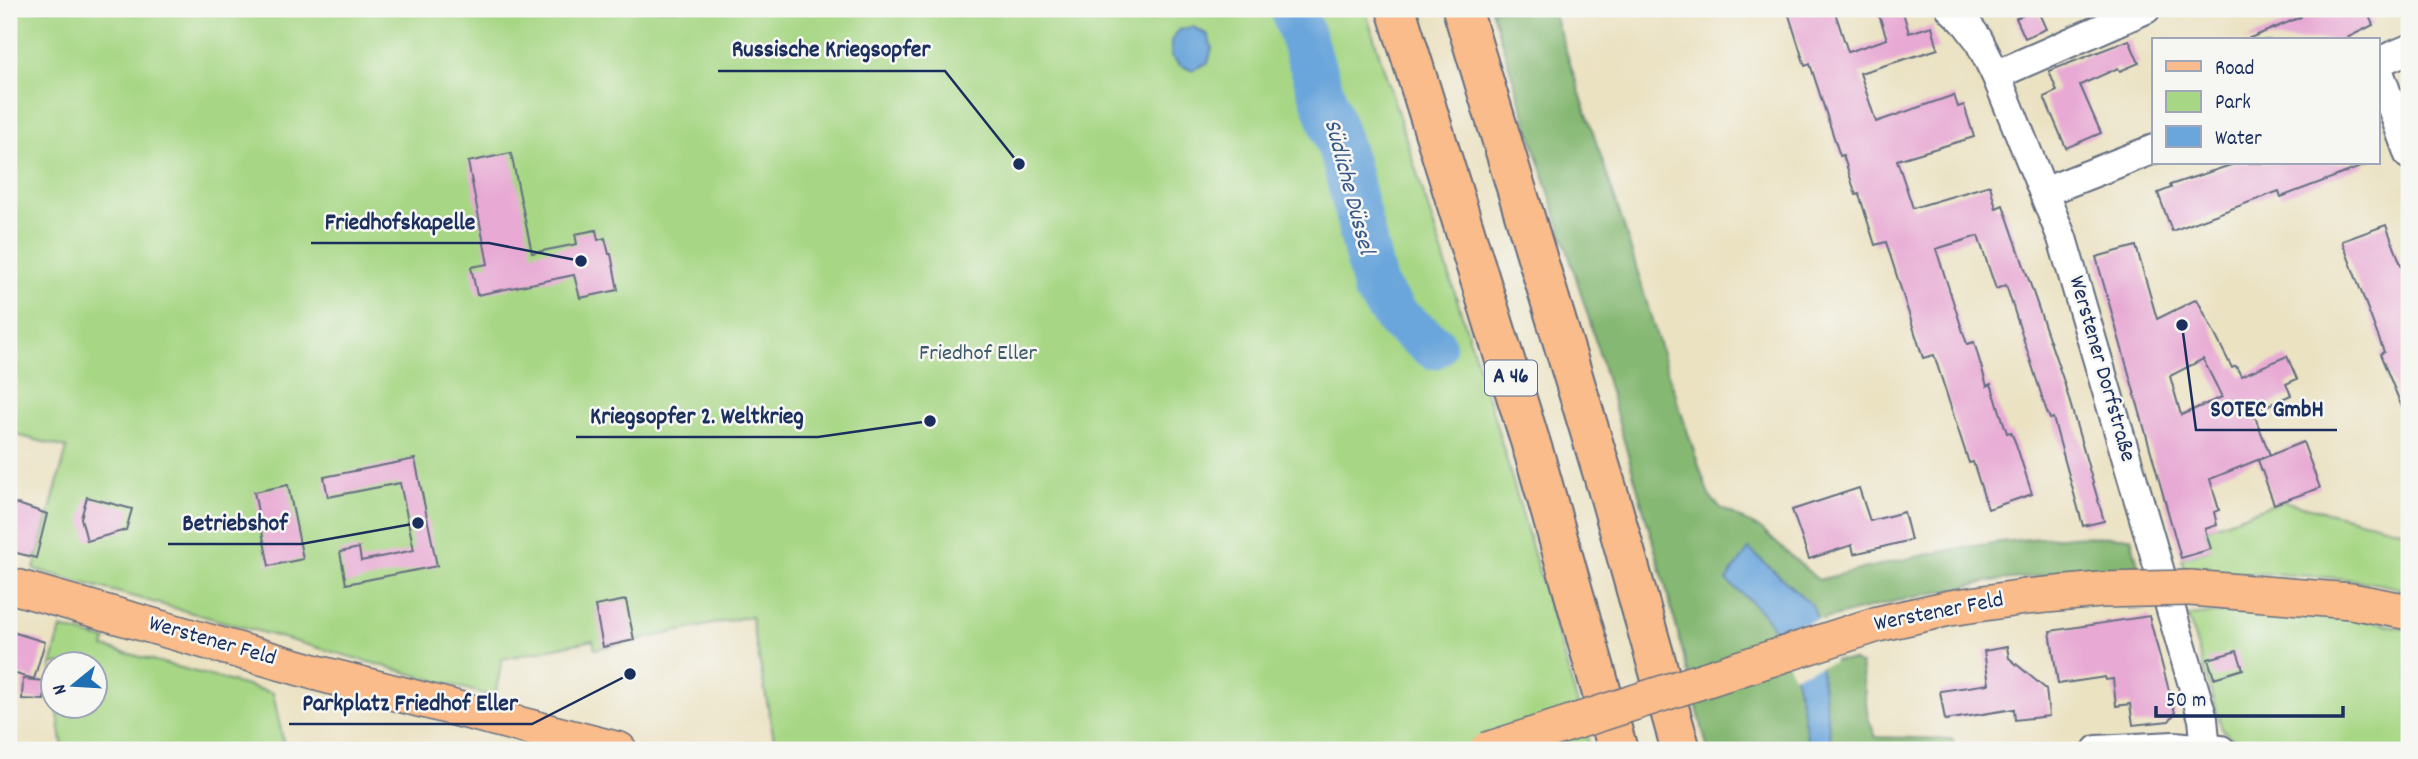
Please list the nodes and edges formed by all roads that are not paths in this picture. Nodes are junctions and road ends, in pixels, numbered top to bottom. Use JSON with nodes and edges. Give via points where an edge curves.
{"nodes":[{"id":1,"x":1396,"y":9,"type":"edge"},
{"id":2,"x":1462,"y":9,"type":"edge"},
{"id":3,"x":1951,"y":9,"type":"edge"},
{"id":4,"x":2146,"y":9,"type":"edge"},
{"id":5,"x":2409,"y":49,"type":"edge"},
{"id":6,"x":2380,"y":61,"type":"edge"},
{"id":7,"x":1996,"y":75,"type":"junction"},
{"id":8,"x":2380,"y":75,"type":"edge"},
{"id":9,"x":2152,"y":150,"type":"edge"},
{"id":10,"x":2409,"y":155,"type":"edge"},
{"id":11,"x":2044,"y":192,"type":"junction"},
{"id":12,"x":9,"y":585,"type":"edge"},
{"id":13,"x":2409,"y":612,"type":"edge"},
{"id":14,"x":619,"y":750,"type":"edge"},
{"id":15,"x":1487,"y":750,"type":"edge"},
{"id":16,"x":1618,"y":750,"type":"edge"},
{"id":17,"x":1681,"y":750,"type":"edge"},
{"id":18,"x":2097,"y":750,"type":"edge"},
{"id":19,"x":2211,"y":750,"type":"edge"}],
"edges":[{"from":1,"to":16,"type":"highway","number":"A 46","via":[[1536,460]]},
{"from":2,"to":17,"type":"highway","number":"A 46"},
{"from":3,"to":7,"type":"street","name":"Werstener Dorfstraße","via":[[1978,39]]},
{"from":4,"to":7,"type":"street"},
{"from":5,"to":6,"type":"street"},
{"from":7,"to":11,"type":"street","name":"Werstener Dorfstraße"},
{"from":8,"to":10,"type":"street"},
{"from":9,"to":11,"type":"street"},
{"from":11,"to":19,"type":"street","name":"Werstener Dorfstraße","via":[[2074,273]]},
{"from":12,"to":14,"type":"main road","name":"Werstener Feld","via":[[321,674]]},
{"from":13,"to":15,"type":"main road","name":"Werstener Feld","bridge":true,"via":[[2351,601],[2190,588],[2099,590],[1950,608],[1878,624]]},
{"from":18,"to":19,"type":"street","name":"Werstener Dorfstraße","via":[[2174,746]]}]}
